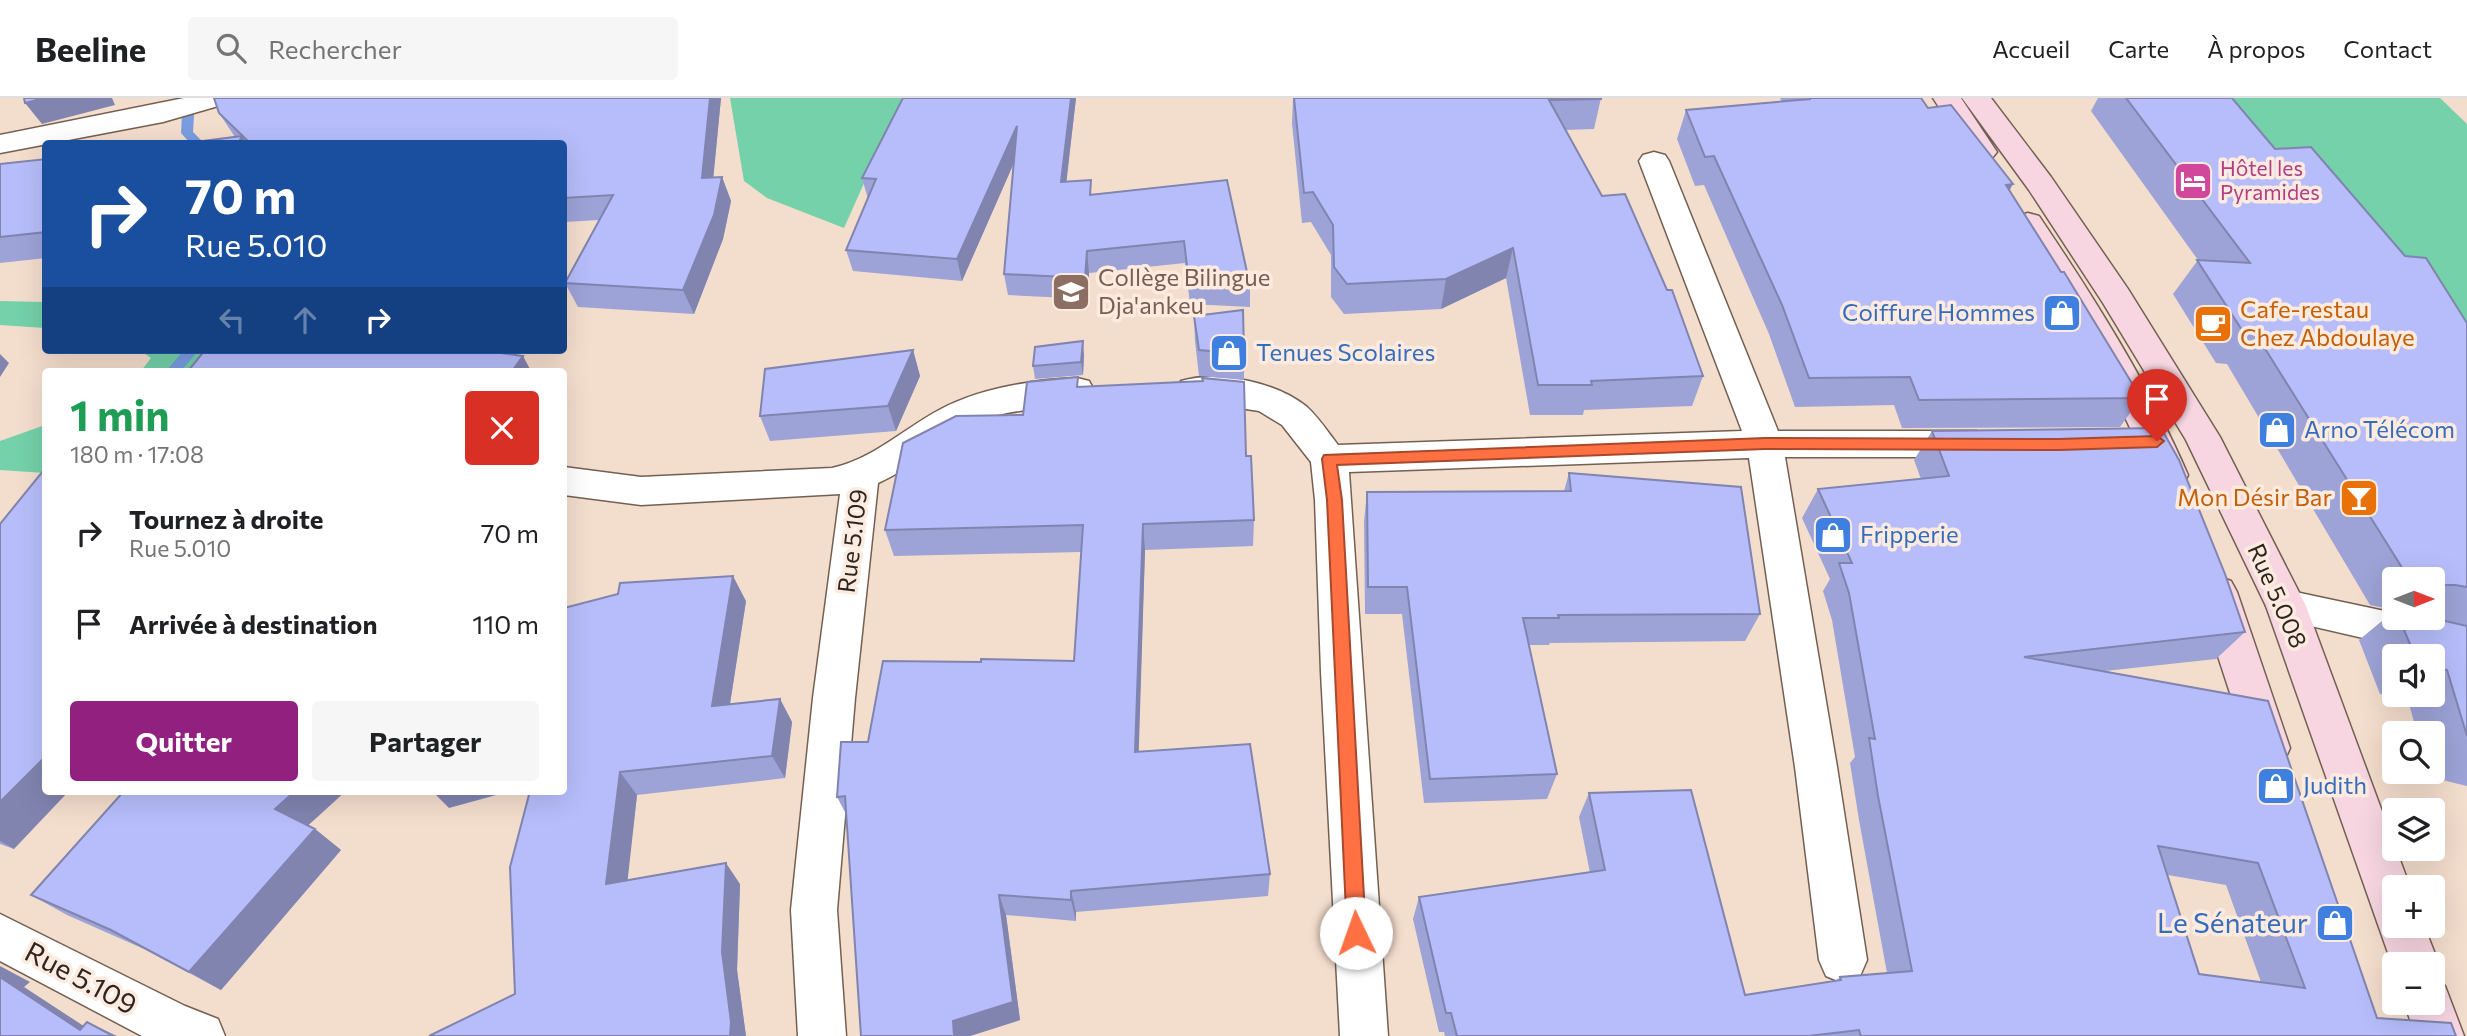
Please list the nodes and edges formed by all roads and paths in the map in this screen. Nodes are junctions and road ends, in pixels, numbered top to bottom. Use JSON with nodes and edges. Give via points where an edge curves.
{"nodes":[{"id":1,"x":215,"y":98,"type":"edge"},
{"id":2,"x":1947,"y":98,"type":"edge"},
{"id":3,"x":1976,"y":98,"type":"edge"},
{"id":4,"x":0,"y":144,"type":"edge"},
{"id":5,"x":1654,"y":160,"type":"dead end"},
{"id":6,"x":1111,"y":389,"type":"edge"},
{"id":7,"x":1153,"y":389,"type":"edge"},
{"id":8,"x":2157,"y":441,"type":"junction"},
{"id":9,"x":2115,"y":443,"type":"edge"},
{"id":10,"x":1765,"y":444,"type":"junction"},
{"id":11,"x":2017,"y":444,"type":"edge"},
{"id":12,"x":1329,"y":459,"type":"junction"},
{"id":13,"x":861,"y":475,"type":"junction"},
{"id":14,"x":567,"y":481,"type":"edge"},
{"id":15,"x":2181,"y":503,"type":"edge"},
{"id":16,"x":2206,"y":564,"type":"edge"},
{"id":17,"x":2286,"y":606,"type":"junction"},
{"id":18,"x":2467,"y":646,"type":"edge"},
{"id":19,"x":2282,"y":786,"type":"edge"},
{"id":20,"x":2383,"y":875,"type":"edge"},
{"id":21,"x":0,"y":936,"type":"edge"},
{"id":22,"x":1843,"y":960,"type":"dead end"},
{"id":23,"x":2432,"y":1015,"type":"edge"},
{"id":24,"x":201,"y":1036,"type":"edge"},
{"id":25,"x":822,"y":1036,"type":"edge"},
{"id":26,"x":1364,"y":1036,"type":"edge"},
{"id":27,"x":2440,"y":1036,"type":"edge"}],
"edges":[{"from":1,"to":4,"type":"street","via":[[163,113]]},
{"from":2,"to":8,"type":"main road","via":[[2078,299]]},
{"from":3,"to":17,"type":"main road","name":"Rue 5.008","via":[[2109,285],[2202,437]]},
{"from":5,"to":10,"type":"street"},
{"from":6,"to":13,"type":"street","name":"Rue 5.109","via":[[1019,397],[954,418],[887,465]]},
{"from":7,"to":12,"type":"street","via":[[1233,391],[1270,401],[1294,417]]},
{"from":8,"to":9,"type":"street"},
{"from":8,"to":15,"type":"main road"},
{"from":10,"to":11,"type":"street"},
{"from":10,"to":12,"type":"street"},
{"from":10,"to":22,"type":"street"},
{"from":12,"to":26,"type":"street"},
{"from":13,"to":14,"type":"street","via":[[832,482],[641,491]]},
{"from":13,"to":25,"type":"street","name":"Rue 5.109","via":[[814,910]]},
{"from":16,"to":19,"type":"main road"},
{"from":17,"to":18,"type":"street"},
{"from":17,"to":20,"type":"main road","name":"Rue 5.008"},
{"from":21,"to":24,"type":"street","name":"Rue 5.109","via":[[176,1028]]},
{"from":23,"to":27,"type":"main road"}]}
